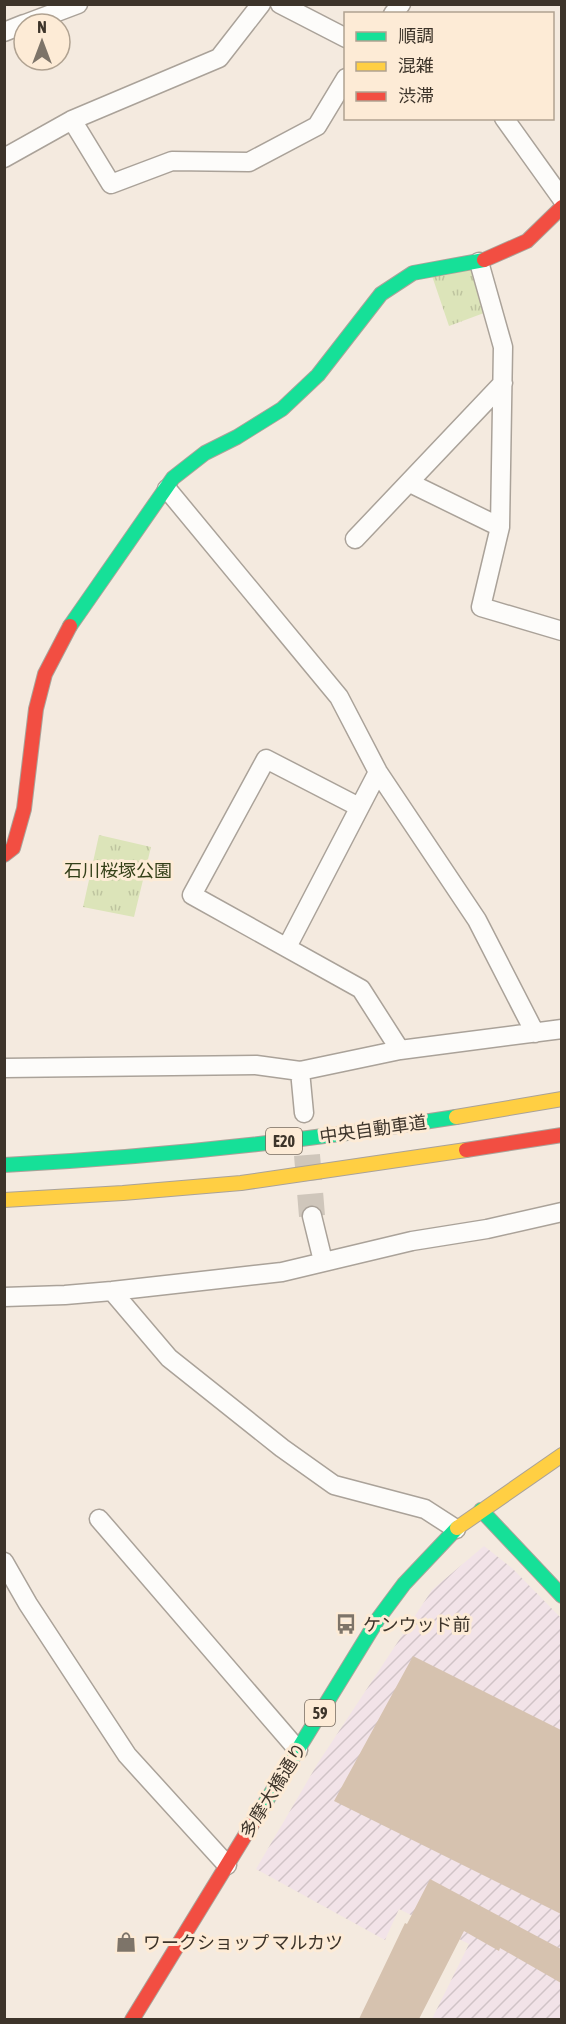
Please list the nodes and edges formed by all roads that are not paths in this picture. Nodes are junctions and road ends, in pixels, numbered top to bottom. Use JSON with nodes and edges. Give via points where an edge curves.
{"nodes":[{"id":1,"x":78,"y":4,"type":"edge"},
{"id":2,"x":261,"y":4,"type":"edge"},
{"id":3,"x":280,"y":4,"type":"edge"},
{"id":4,"x":57,"y":12,"type":"edge"},
{"id":5,"x":344,"y":37,"type":"edge"},
{"id":6,"x":344,"y":80,"type":"edge"},
{"id":7,"x":72,"y":120,"type":"junction"},
{"id":8,"x":505,"y":120,"type":"edge"},
{"id":9,"x":4,"y":158,"type":"edge"},
{"id":10,"x":561,"y":199,"type":"edge"},
{"id":11,"x":561,"y":207,"type":"edge"},
{"id":12,"x":479,"y":262,"type":"junction"},
{"id":13,"x":502,"y":383,"type":"junction"},
{"id":14,"x":410,"y":483,"type":"junction"},
{"id":15,"x":167,"y":489,"type":"junction"},
{"id":16,"x":500,"y":528,"type":"junction"},
{"id":17,"x":355,"y":539,"type":"dead end"},
{"id":18,"x":561,"y":631,"type":"edge"},
{"id":19,"x":378,"y":772,"type":"junction"},
{"id":20,"x":359,"y":807,"type":"junction"},
{"id":21,"x":4,"y":855,"type":"edge"},
{"id":22,"x":287,"y":947,"type":"junction"},
{"id":23,"x":561,"y":1029,"type":"edge"},
{"id":24,"x":535,"y":1033,"type":"junction"},
{"id":25,"x":400,"y":1050,"type":"junction"},
{"id":26,"x":4,"y":1068,"type":"edge"},
{"id":27,"x":300,"y":1071,"type":"junction"},
{"id":28,"x":561,"y":1099,"type":"edge"},
{"id":29,"x":304,"y":1113,"type":"dead end"},
{"id":30,"x":561,"y":1135,"type":"edge"},
{"id":31,"x":4,"y":1165,"type":"edge"},
{"id":32,"x":4,"y":1200,"type":"edge"},
{"id":33,"x":561,"y":1212,"type":"edge"},
{"id":34,"x":312,"y":1216,"type":"tunnel mouth"},
{"id":35,"x":323,"y":1261,"type":"junction"},
{"id":36,"x":112,"y":1291,"type":"junction"},
{"id":37,"x":4,"y":1297,"type":"edge"},
{"id":38,"x":561,"y":1455,"type":"edge"},
{"id":39,"x":482,"y":1510,"type":"junction"},
{"id":40,"x":99,"y":1519,"type":"dead end"},
{"id":41,"x":456,"y":1529,"type":"junction"},
{"id":42,"x":4,"y":1562,"type":"edge"},
{"id":43,"x":561,"y":1596,"type":"edge"},
{"id":44,"x":298,"y":1750,"type":"junction"},
{"id":45,"x":227,"y":1865,"type":"junction"},
{"id":46,"x":132,"y":2019,"type":"edge"}],
"edges":[{"from":1,"to":4,"type":"street"},
{"from":2,"to":7,"type":"street","via":[[219,58]]},
{"from":3,"to":5,"type":"street"},
{"from":6,"to":7,"type":"street","via":[[317,126],[249,162],[171,161],[111,184]]},
{"from":7,"to":9,"type":"street"},
{"from":8,"to":10,"type":"street"},
{"from":11,"to":12,"type":"main road","via":[[527,241]]},
{"from":12,"to":13,"type":"street","via":[[503,347]]},
{"from":12,"to":15,"type":"main road","via":[[413,273],[381,294],[318,375],[282,410],[205,453],[173,478]]},
{"from":13,"to":14,"type":"street"},
{"from":13,"to":16,"type":"street"},
{"from":14,"to":16,"type":"street"},
{"from":14,"to":17,"type":"street"},
{"from":15,"to":19,"type":"street","via":[[339,697]]},
{"from":15,"to":21,"type":"main road","via":[[72,621],[45,674],[36,709],[24,809],[13,848]]},
{"from":16,"to":18,"type":"street","via":[[481,607]]},
{"from":19,"to":20,"type":"street"},
{"from":19,"to":24,"type":"street","via":[[477,920]]},
{"from":20,"to":22,"type":"street"},
{"from":20,"to":22,"type":"street","via":[[266,759],[192,895]]},
{"from":22,"to":25,"type":"street","via":[[361,989]]},
{"from":23,"to":24,"type":"street"},
{"from":24,"to":25,"type":"street"},
{"from":25,"to":27,"type":"street"},
{"from":26,"to":27,"type":"street","via":[[256,1065]]},
{"from":27,"to":29,"type":"street"},
{"from":28,"to":31,"type":"main road","name":"中央自動車道","number":"E20","via":[[411,1125],[232,1148]]},
{"from":30,"to":32,"type":"main road","name":"中央自動車道","number":"E20","via":[[241,1183]]},
{"from":33,"to":35,"type":"street"},
{"from":34,"to":35,"type":"street"},
{"from":35,"to":36,"type":"street","via":[[282,1272]]},
{"from":36,"to":37,"type":"street"},
{"from":36,"to":41,"type":"street","via":[[169,1358],[325,1479],[334,1485],[425,1509]]},
{"from":38,"to":39,"type":"main road","name":"多摩大橋通り","number":"59"},
{"from":39,"to":41,"type":"main road","name":"多摩大橋通り","number":"59"},
{"from":39,"to":43,"type":"main road"},
{"from":40,"to":44,"type":"street"},
{"from":41,"to":44,"type":"main road","name":"多摩大橋通り","number":"59","via":[[404,1584],[378,1619]]},
{"from":42,"to":45,"type":"street","via":[[127,1755]]},
{"from":44,"to":45,"type":"main road","name":"多摩大橋通り","number":"59"},
{"from":45,"to":46,"type":"main road","name":"多摩大橋通り","number":"59"}]}
